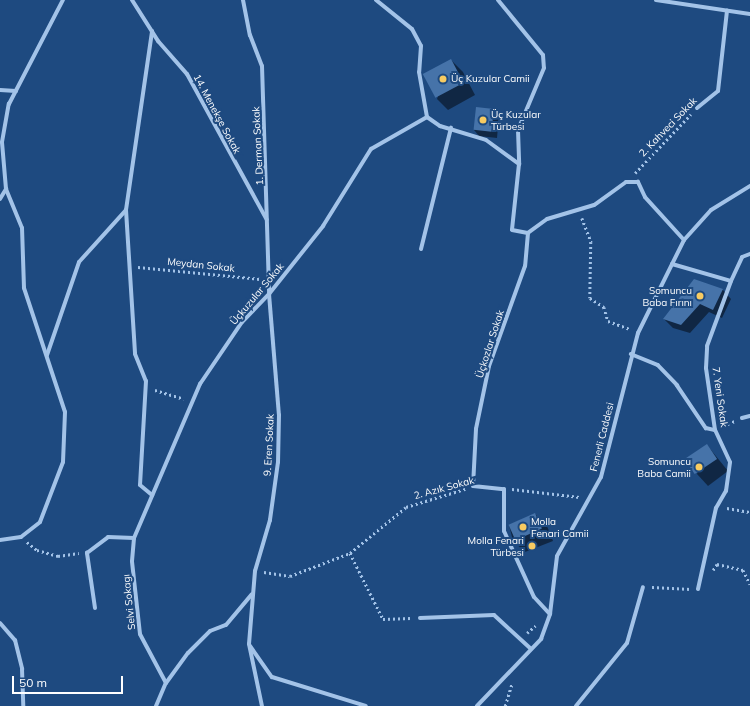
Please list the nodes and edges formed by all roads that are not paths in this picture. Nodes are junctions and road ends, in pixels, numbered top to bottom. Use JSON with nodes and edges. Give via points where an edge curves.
{"nodes":[{"id":1,"x":63,"y":0,"type":"edge"},
{"id":2,"x":132,"y":0,"type":"edge"},
{"id":3,"x":243,"y":0,"type":"edge"},
{"id":4,"x":376,"y":0,"type":"edge"},
{"id":5,"x":498,"y":0,"type":"edge"},
{"id":6,"x":656,"y":0,"type":"edge"},
{"id":7,"x":674,"y":2,"type":"edge"},
{"id":8,"x":727,"y":11,"type":"junction"},
{"id":9,"x":750,"y":14,"type":"edge"},
{"id":10,"x":152,"y":31,"type":"junction"},
{"id":11,"x":0,"y":90,"type":"edge"},
{"id":12,"x":16,"y":91,"type":"junction"},
{"id":13,"x":697,"y":108,"type":"road end"},
{"id":14,"x":427,"y":117,"type":"junction"},
{"id":15,"x":451,"y":128,"type":"junction"},
{"id":16,"x":519,"y":164,"type":"junction"},
{"id":17,"x":750,"y":186,"type":"edge"},
{"id":18,"x":6,"y":189,"type":"junction"},
{"id":19,"x":0,"y":199,"type":"edge"},
{"id":20,"x":126,"y":210,"type":"junction"},
{"id":21,"x":268,"y":222,"type":"junction"},
{"id":22,"x":528,"y":233,"type":"junction"},
{"id":23,"x":684,"y":240,"type":"junction"},
{"id":24,"x":420,"y":249,"type":"dead end"},
{"id":25,"x":750,"y":254,"type":"edge"},
{"id":26,"x":672,"y":264,"type":"junction"},
{"id":27,"x":731,"y":281,"type":"junction"},
{"id":28,"x":269,"y":294,"type":"junction"},
{"id":29,"x":631,"y":354,"type":"junction"},
{"id":30,"x":47,"y":355,"type":"junction"},
{"id":31,"x":750,"y":416,"type":"edge"},
{"id":32,"x":742,"y":418,"type":"road end"},
{"id":33,"x":715,"y":430,"type":"junction"},
{"id":34,"x":473,"y":486,"type":"joint"},
{"id":35,"x":152,"y":495,"type":"junction"},
{"id":36,"x":134,"y":538,"type":"junction"},
{"id":37,"x":0,"y":540,"type":"edge"},
{"id":38,"x":644,"y":587,"type":"road end"},
{"id":39,"x":698,"y":589,"type":"road end"},
{"id":40,"x":252,"y":593,"type":"junction"},
{"id":41,"x":95,"y":608,"type":"dead end"},
{"id":42,"x":550,"y":614,"type":"junction"},
{"id":43,"x":420,"y":618,"type":"road end"},
{"id":44,"x":0,"y":623,"type":"edge"},
{"id":45,"x":249,"y":644,"type":"junction"},
{"id":46,"x":531,"y":649,"type":"junction"},
{"id":47,"x":166,"y":683,"type":"junction"},
{"id":48,"x":23,"y":706,"type":"edge"},
{"id":49,"x":156,"y":706,"type":"edge"},
{"id":50,"x":262,"y":706,"type":"edge"},
{"id":51,"x":366,"y":706,"type":"edge"},
{"id":52,"x":477,"y":706,"type":"edge"},
{"id":53,"x":576,"y":706,"type":"edge"}],
"edges":[{"from":1,"to":12,"type":"street"},
{"from":2,"to":10,"type":"street","name":"14. Menekşe Sokak"},
{"from":3,"to":21,"type":"street","name":"1. Derman Sokak","via":[[250,35],[262,66]]},
{"from":4,"to":14,"type":"street","via":[[412,29],[421,46],[419,72]]},
{"from":5,"to":16,"type":"street","via":[[543,55],[544,68],[518,130]]},
{"from":6,"to":7,"type":"street"},
{"from":7,"to":8,"type":"street"},
{"from":8,"to":9,"type":"street"},
{"from":8,"to":13,"type":"street","name":"2. Kahveci Sokak","via":[[718,91]]},
{"from":10,"to":20,"type":"street"},
{"from":10,"to":21,"type":"street","name":"14. Menekşe Sokak","via":[[187,74]]},
{"from":11,"to":12,"type":"street"},
{"from":12,"to":18,"type":"street","via":[[9,104],[2,142]]},
{"from":14,"to":15,"type":"street","via":[[440,126]]},
{"from":14,"to":28,"type":"street","name":"Üçkuzular Sokak","via":[[371,149],[323,226]]},
{"from":15,"to":16,"type":"street","via":[[486,140]]},
{"from":15,"to":24,"type":"street"},
{"from":16,"to":22,"type":"street","via":[[512,230]]},
{"from":17,"to":23,"type":"street","name":"Fenerli Caddesi","via":[[711,210]]},
{"from":18,"to":19,"type":"street"},
{"from":18,"to":30,"type":"street","via":[[22,228],[24,288]]},
{"from":20,"to":30,"type":"street","via":[[79,262]]},
{"from":20,"to":35,"type":"street","via":[[135,354],[146,381],[140,485]]},
{"from":21,"to":28,"type":"street","name":"1. Derman Sokak"},
{"from":22,"to":23,"type":"street","via":[[547,220],[594,205],[626,182],[638,182],[645,197]]},
{"from":22,"to":34,"type":"street","name":"Üçkozlar Sokak","via":[[525,266],[489,366],[476,429]]},
{"from":23,"to":26,"type":"street","name":"Fenerli Caddesi"},
{"from":25,"to":27,"type":"street","name":"7. Yeni Sokak","via":[[742,257]]},
{"from":26,"to":27,"type":"street"},
{"from":26,"to":29,"type":"street","name":"Fenerli Caddesi","via":[[638,333]]},
{"from":27,"to":33,"type":"street","name":"7. Yeni Sokak","via":[[707,346],[706,368]]},
{"from":28,"to":35,"type":"street","name":"Üçkuzular Sokak","via":[[242,322],[200,384]]},
{"from":28,"to":40,"type":"street","name":"9. Eren Sokak","via":[[279,415],[278,462],[270,520],[255,571]]},
{"from":29,"to":33,"type":"street","via":[[658,365],[677,385],[706,428]]},
{"from":29,"to":42,"type":"street","name":"Fenerli Caddesi","via":[[601,477],[557,556]]},
{"from":30,"to":37,"type":"street","via":[[66,412],[63,462],[40,522],[21,537]]},
{"from":31,"to":32,"type":"street"},
{"from":33,"to":39,"type":"street","name":"7. Yeni Sokak","via":[[730,462],[726,492],[716,508]]},
{"from":34,"to":42,"type":"street","name":"2. Azık Sokak","via":[[504,488],[504,531],[534,597]]},
{"from":35,"to":36,"type":"street","name":"Üçkuzular Sokak"},
{"from":36,"to":41,"type":"street","via":[[108,537],[86,553]]},
{"from":36,"to":47,"type":"street","name":"Selvi Sokagı","via":[[132,561],[140,634]]},
{"from":38,"to":53,"type":"street","via":[[626,643]]},
{"from":40,"to":45,"type":"street","name":"9. Eren Sokak"},
{"from":40,"to":47,"type":"street","via":[[226,625],[210,631]]},
{"from":42,"to":46,"type":"street","name":"Fenerli Caddesi","via":[[541,639]]},
{"from":43,"to":46,"type":"street","via":[[494,614]]},
{"from":44,"to":48,"type":"street","via":[[15,640],[22,669]]},
{"from":45,"to":50,"type":"street","name":"9. Eren Sokak"},
{"from":45,"to":51,"type":"street","via":[[272,677]]},
{"from":46,"to":52,"type":"street","name":"Fenerli Caddesi"},
{"from":47,"to":49,"type":"street"}]}
